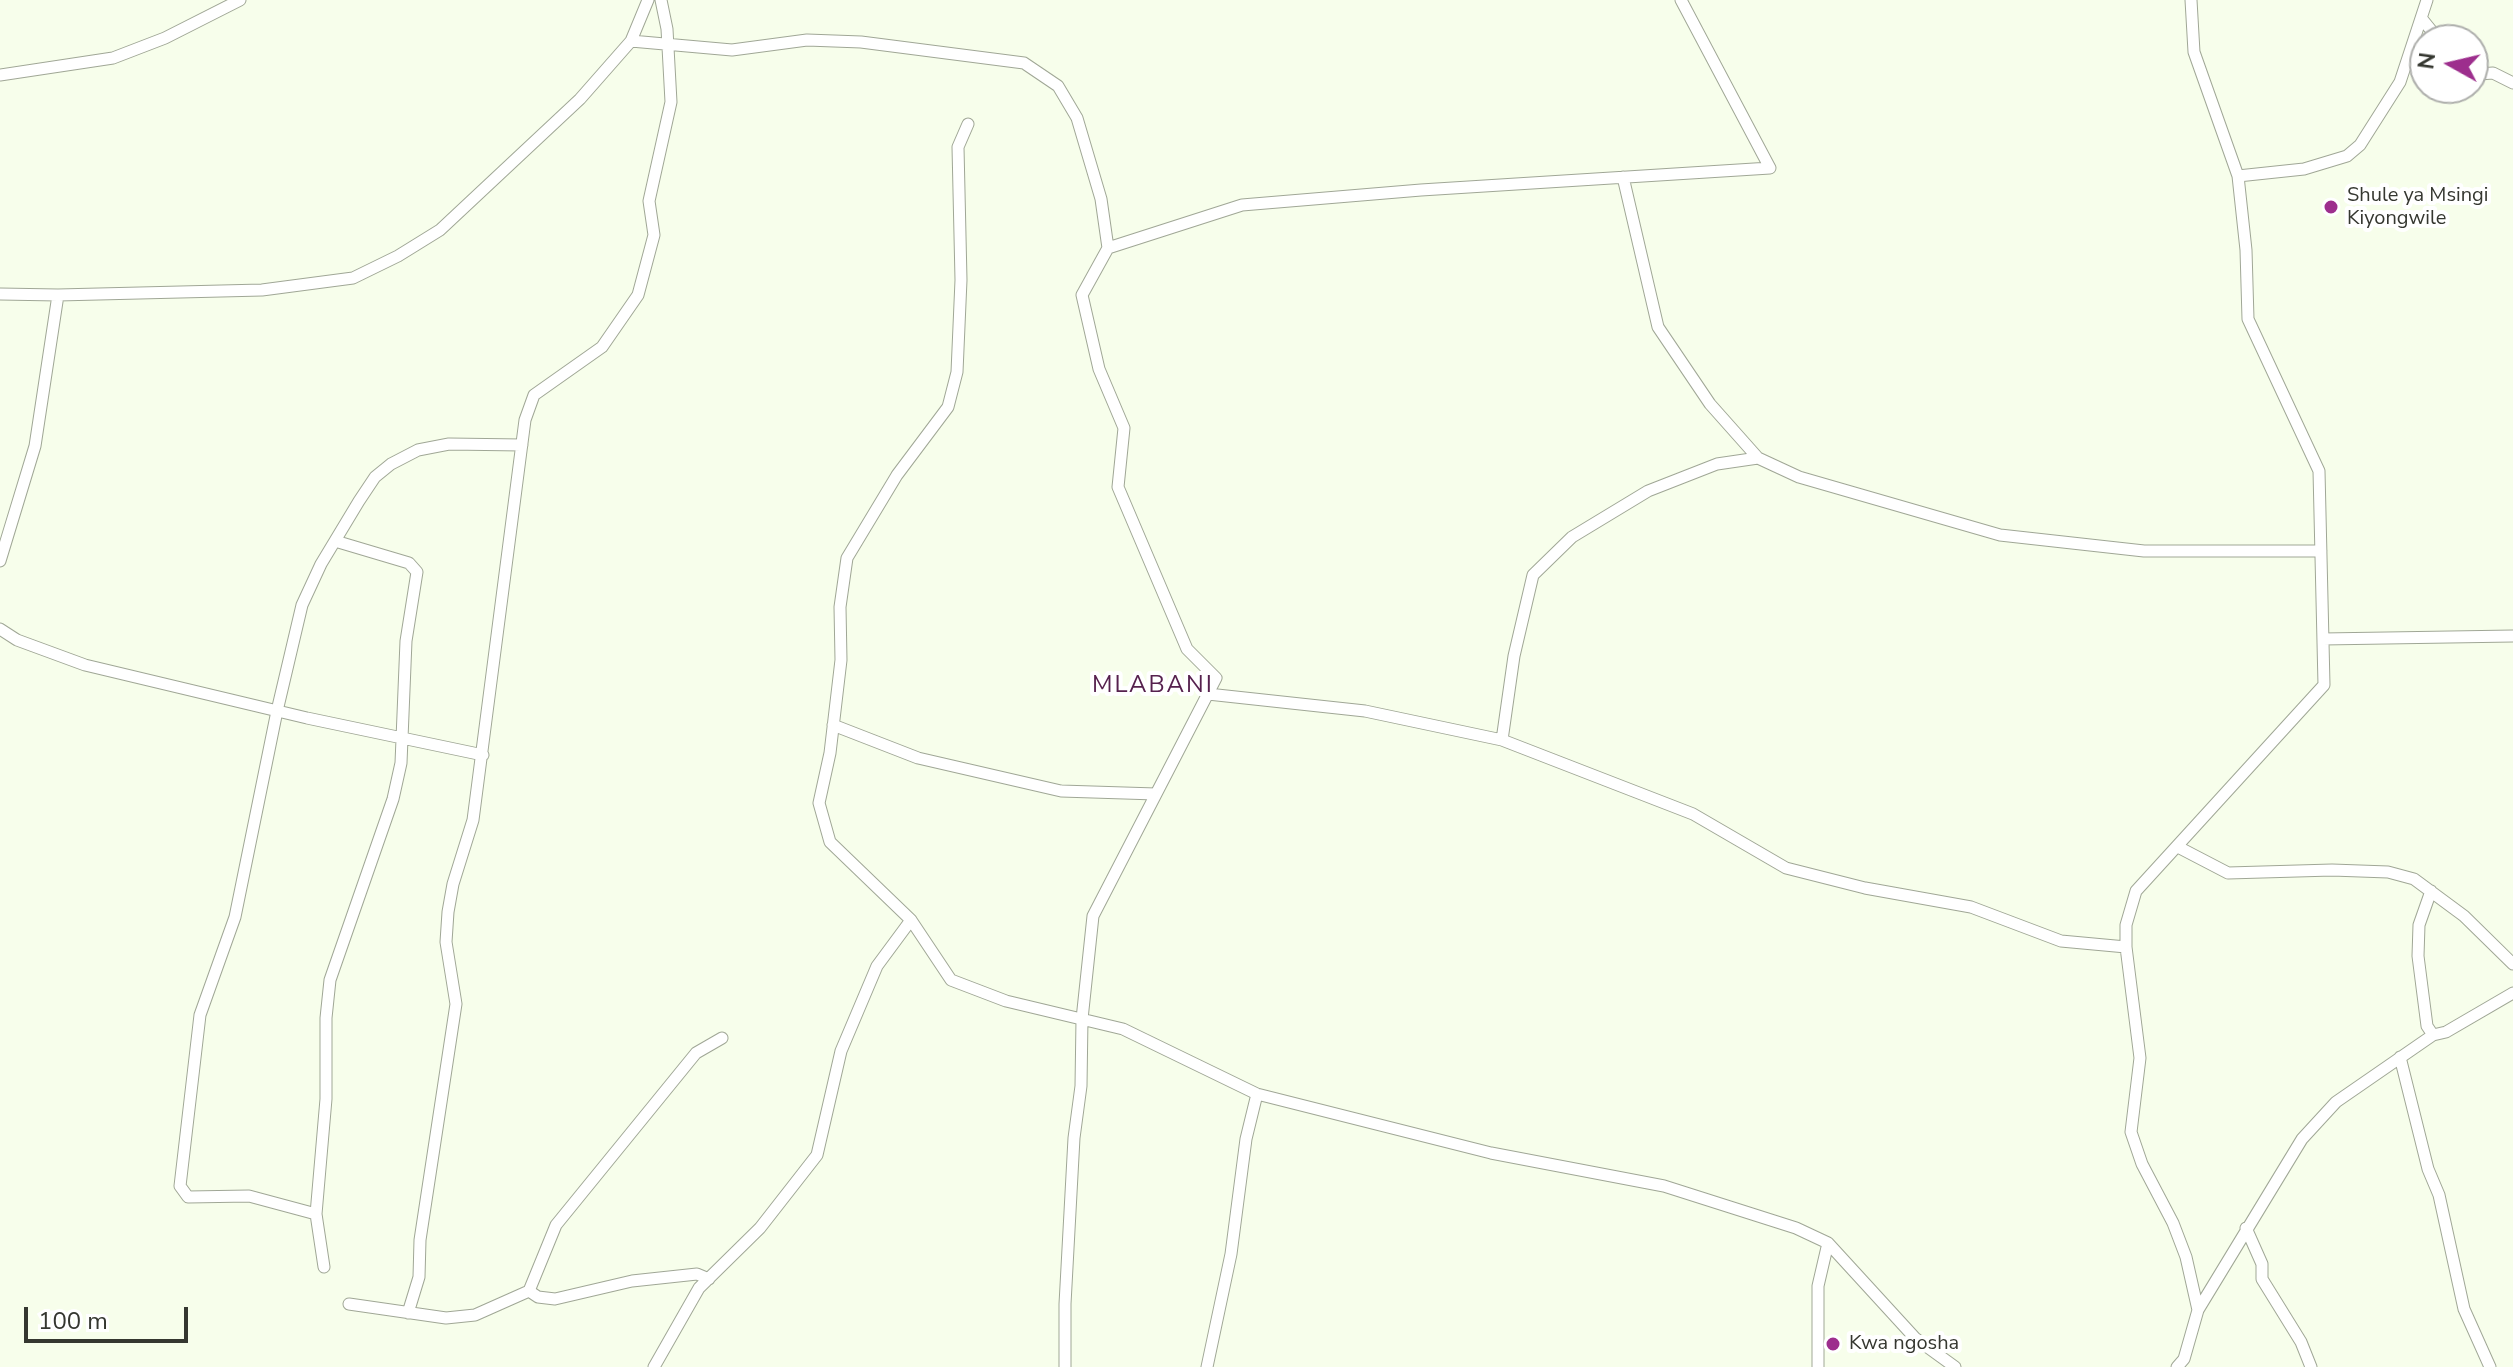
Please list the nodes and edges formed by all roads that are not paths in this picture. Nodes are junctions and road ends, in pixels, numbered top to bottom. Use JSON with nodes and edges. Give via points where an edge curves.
{"nodes":[{"id":1,"x":240,"y":0,"type":"edge"},
{"id":2,"x":648,"y":0,"type":"edge"},
{"id":3,"x":661,"y":0,"type":"edge"},
{"id":4,"x":1681,"y":0,"type":"edge"},
{"id":5,"x":2191,"y":0,"type":"edge"},
{"id":6,"x":2427,"y":0,"type":"edge"},
{"id":7,"x":2422,"y":19,"type":"junction"},
{"id":8,"x":2426,"y":24,"type":"edge"},
{"id":9,"x":631,"y":41,"type":"junction"},
{"id":10,"x":668,"y":46,"type":"junction"},
{"id":11,"x":2489,"y":73,"type":"edge"},
{"id":12,"x":0,"y":75,"type":"edge"},
{"id":13,"x":2513,"y":83,"type":"edge"},
{"id":14,"x":968,"y":124,"type":"dead end"},
{"id":15,"x":2238,"y":176,"type":"junction"},
{"id":16,"x":1623,"y":177,"type":"junction"},
{"id":17,"x":1108,"y":248,"type":"junction"},
{"id":18,"x":0,"y":294,"type":"edge"},
{"id":19,"x":58,"y":295,"type":"junction"},
{"id":20,"x":522,"y":445,"type":"junction"},
{"id":21,"x":1758,"y":458,"type":"junction"},
{"id":22,"x":335,"y":541,"type":"junction"},
{"id":23,"x":2321,"y":551,"type":"junction"},
{"id":24,"x":0,"y":561,"type":"edge"},
{"id":25,"x":0,"y":629,"type":"edge"},
{"id":26,"x":2513,"y":636,"type":"edge"},
{"id":27,"x":2323,"y":639,"type":"junction"},
{"id":28,"x":1208,"y":694,"type":"junction"},
{"id":29,"x":277,"y":711,"type":"junction"},
{"id":30,"x":833,"y":725,"type":"junction"},
{"id":31,"x":403,"y":738,"type":"junction"},
{"id":32,"x":1502,"y":740,"type":"junction"},
{"id":33,"x":483,"y":755,"type":"junction"},
{"id":34,"x":1156,"y":794,"type":"junction"},
{"id":35,"x":2178,"y":847,"type":"junction"},
{"id":36,"x":2431,"y":891,"type":"junction"},
{"id":37,"x":911,"y":920,"type":"junction"},
{"id":38,"x":2126,"y":947,"type":"junction"},
{"id":39,"x":2513,"y":964,"type":"edge"},
{"id":40,"x":2513,"y":993,"type":"edge"},
{"id":41,"x":1082,"y":1019,"type":"junction"},
{"id":42,"x":2433,"y":1035,"type":"junction"},
{"id":43,"x":722,"y":1038,"type":"dead end"},
{"id":44,"x":2400,"y":1057,"type":"junction"},
{"id":45,"x":1257,"y":1094,"type":"junction"},
{"id":46,"x":316,"y":1214,"type":"junction"},
{"id":47,"x":2246,"y":1228,"type":"junction"},
{"id":48,"x":1828,"y":1243,"type":"junction"},
{"id":49,"x":324,"y":1267,"type":"dead end"},
{"id":50,"x":709,"y":1279,"type":"junction"},
{"id":51,"x":529,"y":1291,"type":"junction"},
{"id":52,"x":349,"y":1304,"type":"dead end"},
{"id":53,"x":2198,"y":1310,"type":"junction"},
{"id":54,"x":408,"y":1313,"type":"junction"},
{"id":55,"x":654,"y":1367,"type":"edge"},
{"id":56,"x":1065,"y":1367,"type":"edge"},
{"id":57,"x":1207,"y":1367,"type":"edge"},
{"id":58,"x":1818,"y":1367,"type":"edge"},
{"id":59,"x":1955,"y":1367,"type":"edge"},
{"id":60,"x":2177,"y":1367,"type":"edge"},
{"id":61,"x":2311,"y":1367,"type":"edge"},
{"id":62,"x":2490,"y":1367,"type":"edge"}],
"edges":[{"from":1,"to":12,"type":"street","via":[[113,58]]},
{"from":2,"to":9,"type":"street"},
{"from":3,"to":10,"type":"street"},
{"from":4,"to":16,"type":"street","via":[[1770,168]]},
{"from":5,"to":15,"type":"street","via":[[2194,52]]},
{"from":6,"to":7,"type":"street"},
{"from":7,"to":8,"type":"street"},
{"from":7,"to":15,"type":"street","via":[[2400,82],[2360,145],[2347,156],[2304,169]]},
{"from":9,"to":10,"type":"street"},
{"from":9,"to":19,"type":"street","via":[[580,99],[440,230],[353,278],[262,290]]},
{"from":10,"to":17,"type":"street","via":[[732,50],[807,40],[861,42],[1024,63],[1058,86],[1077,118],[1101,199]]},
{"from":10,"to":20,"type":"street","via":[[671,102],[649,201],[654,235],[638,295],[602,347],[534,395]]},
{"from":11,"to":13,"type":"street"},
{"from":14,"to":30,"type":"street","via":[[958,147],[957,372],[948,407],[897,475],[847,558]]},
{"from":15,"to":23,"type":"street","via":[[2248,319],[2319,471]]},
{"from":16,"to":17,"type":"street","via":[[1242,205]]},
{"from":16,"to":21,"type":"street","via":[[1658,327],[1710,404]]},
{"from":17,"to":28,"type":"street","via":[[1082,295],[1099,369],[1124,428],[1118,487],[1187,649],[1216,678]]},
{"from":18,"to":19,"type":"street"},
{"from":19,"to":24,"type":"street","via":[[35,446]]},
{"from":20,"to":22,"type":"street","via":[[449,444],[418,450],[375,477]]},
{"from":20,"to":33,"type":"street"},
{"from":21,"to":23,"type":"street","via":[[1799,477],[2000,535],[2144,551]]},
{"from":21,"to":32,"type":"street","via":[[1717,464],[1648,491],[1572,537],[1533,575]]},
{"from":22,"to":29,"type":"street","via":[[302,605]]},
{"from":22,"to":31,"type":"street","via":[[409,563],[417,572],[406,641]]},
{"from":23,"to":27,"type":"street"},
{"from":25,"to":29,"type":"street","via":[[85,665]]},
{"from":26,"to":27,"type":"street"},
{"from":27,"to":35,"type":"street","via":[[2324,685]]},
{"from":28,"to":32,"type":"street","via":[[1365,711]]},
{"from":28,"to":34,"type":"street"},
{"from":29,"to":31,"type":"street"},
{"from":29,"to":46,"type":"street","via":[[235,917],[200,1015],[180,1186],[188,1197],[249,1196]]},
{"from":30,"to":34,"type":"street","via":[[918,758],[1061,791]]},
{"from":30,"to":37,"type":"street","via":[[819,803],[830,842]]},
{"from":31,"to":33,"type":"street"},
{"from":31,"to":46,"type":"street","via":[[393,799],[330,980]]},
{"from":32,"to":38,"type":"street","via":[[1693,814],[1786,868],[1971,907],[2061,941]]},
{"from":33,"to":54,"type":"street","via":[[473,820],[448,912],[446,942],[456,1004],[419,1277]]},
{"from":34,"to":41,"type":"street","via":[[1093,916]]},
{"from":35,"to":36,"type":"street","via":[[2228,873],[2388,872],[2414,879]]},
{"from":35,"to":38,"type":"street","via":[[2136,891]]},
{"from":36,"to":39,"type":"street"},
{"from":36,"to":42,"type":"street","via":[[2419,925],[2418,956],[2427,1026]]},
{"from":37,"to":41,"type":"street","via":[[951,980],[1006,1001]]},
{"from":37,"to":50,"type":"street","via":[[877,966],[841,1051],[817,1155],[760,1228]]},
{"from":38,"to":53,"type":"street","via":[[2140,1058],[2131,1132],[2178,1234]]},
{"from":40,"to":42,"type":"street"},
{"from":41,"to":45,"type":"street","via":[[1123,1029]]},
{"from":41,"to":56,"type":"street"},
{"from":42,"to":44,"type":"street"},
{"from":43,"to":51,"type":"street","via":[[696,1053],[556,1225]]},
{"from":44,"to":47,"type":"street","via":[[2336,1102],[2302,1139]]},
{"from":44,"to":62,"type":"street","via":[[2464,1309]]},
{"from":45,"to":48,"type":"street","via":[[1491,1153],[1664,1186]]},
{"from":45,"to":57,"type":"street"},
{"from":46,"to":49,"type":"street"},
{"from":47,"to":53,"type":"street"},
{"from":47,"to":61,"type":"street","via":[[2262,1264],[2262,1279]]},
{"from":48,"to":58,"type":"street","via":[[1818,1286]]},
{"from":48,"to":59,"type":"street","via":[[1915,1338]]},
{"from":50,"to":51,"type":"street","via":[[697,1274],[632,1281],[555,1299]]},
{"from":50,"to":55,"type":"street"},
{"from":51,"to":54,"type":"street","via":[[475,1315]]},
{"from":52,"to":54,"type":"street"},
{"from":53,"to":60,"type":"street"}]}
